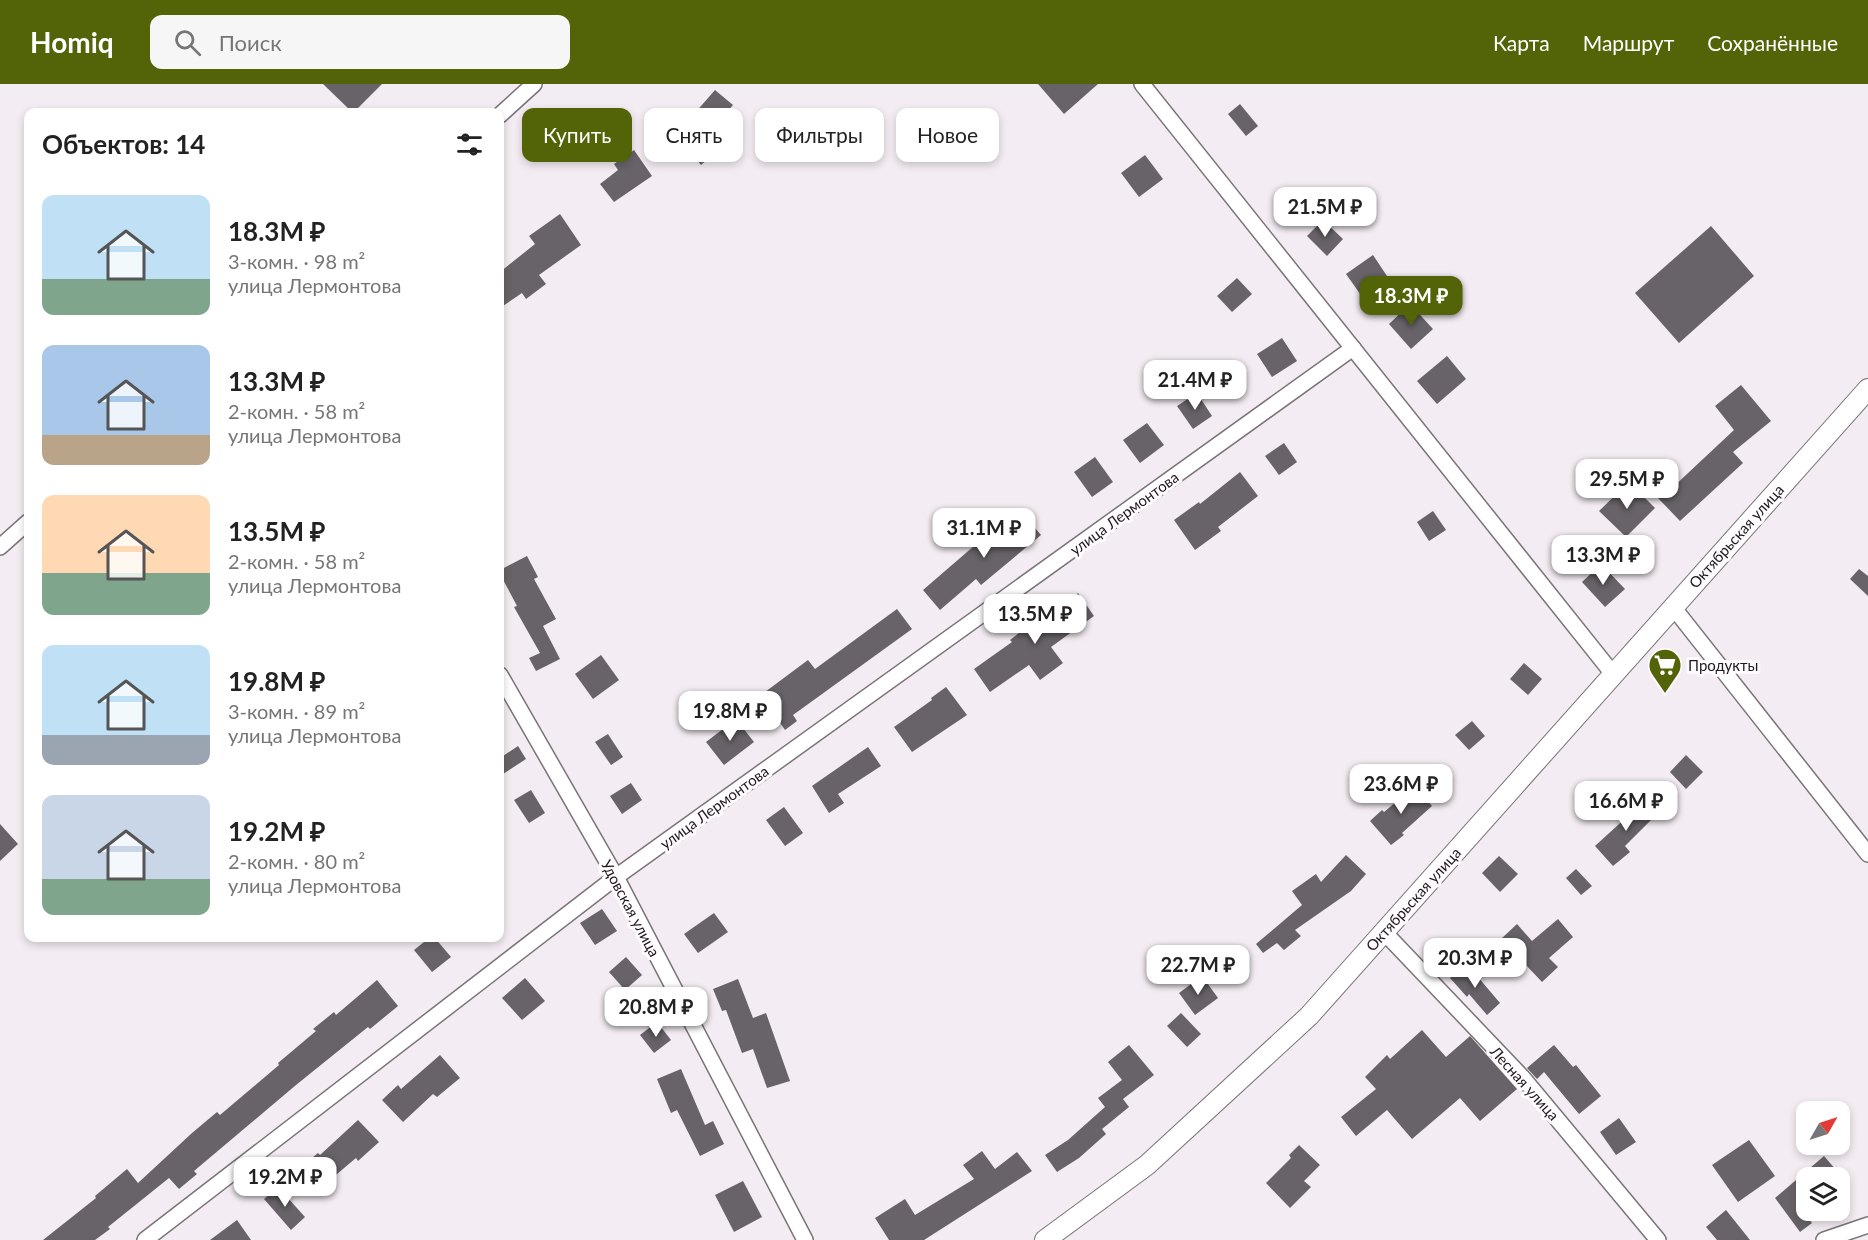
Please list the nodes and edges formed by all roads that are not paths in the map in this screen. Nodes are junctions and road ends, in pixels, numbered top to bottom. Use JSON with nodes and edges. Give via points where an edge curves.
{"nodes":[{"id":1,"x":534,"y":84,"type":"edge"},
{"id":2,"x":1142,"y":84,"type":"edge"},
{"id":3,"x":504,"y":111,"type":"edge"},
{"id":4,"x":1353,"y":348,"type":"junction"},
{"id":5,"x":1868,"y":389,"type":"edge"},
{"id":6,"x":24,"y":526,"type":"edge"},
{"id":7,"x":0,"y":547,"type":"edge"},
{"id":8,"x":1673,"y":607,"type":"junction"},
{"id":9,"x":1613,"y":674,"type":"junction"},
{"id":10,"x":504,"y":682,"type":"edge"},
{"id":11,"x":1868,"y":854,"type":"edge"},
{"id":12,"x":615,"y":878,"type":"junction"},
{"id":13,"x":1384,"y":932,"type":"junction"},
{"id":14,"x":1868,"y":1225,"type":"edge"},
{"id":15,"x":145,"y":1240,"type":"edge"},
{"id":16,"x":805,"y":1240,"type":"edge"},
{"id":17,"x":1045,"y":1240,"type":"edge"},
{"id":18,"x":1658,"y":1240,"type":"edge"},
{"id":19,"x":1824,"y":1240,"type":"edge"}],
"edges":[{"from":1,"to":3,"type":"street"},
{"from":2,"to":4,"type":"street"},
{"from":4,"to":9,"type":"street"},
{"from":4,"to":12,"type":"street","name":"улица Лермонтова"},
{"from":5,"to":8,"type":"street","name":"Октябрьская улица"},
{"from":6,"to":7,"type":"street"},
{"from":8,"to":9,"type":"street","name":"Октябрьская улица"},
{"from":8,"to":11,"type":"street"},
{"from":9,"to":13,"type":"street","name":"Октябрьская улица"},
{"from":10,"to":12,"type":"street","name":"Удовская улица"},
{"from":12,"to":15,"type":"street","name":"улица Лермонтова"},
{"from":12,"to":16,"type":"street","name":"Удовская улица"},
{"from":13,"to":17,"type":"street","name":"Октябрьская улица","via":[[1309,1016],[1147,1165]]},
{"from":13,"to":18,"type":"street","name":"Лесная улица","via":[[1523,1078]]},
{"from":14,"to":19,"type":"street"}]}
